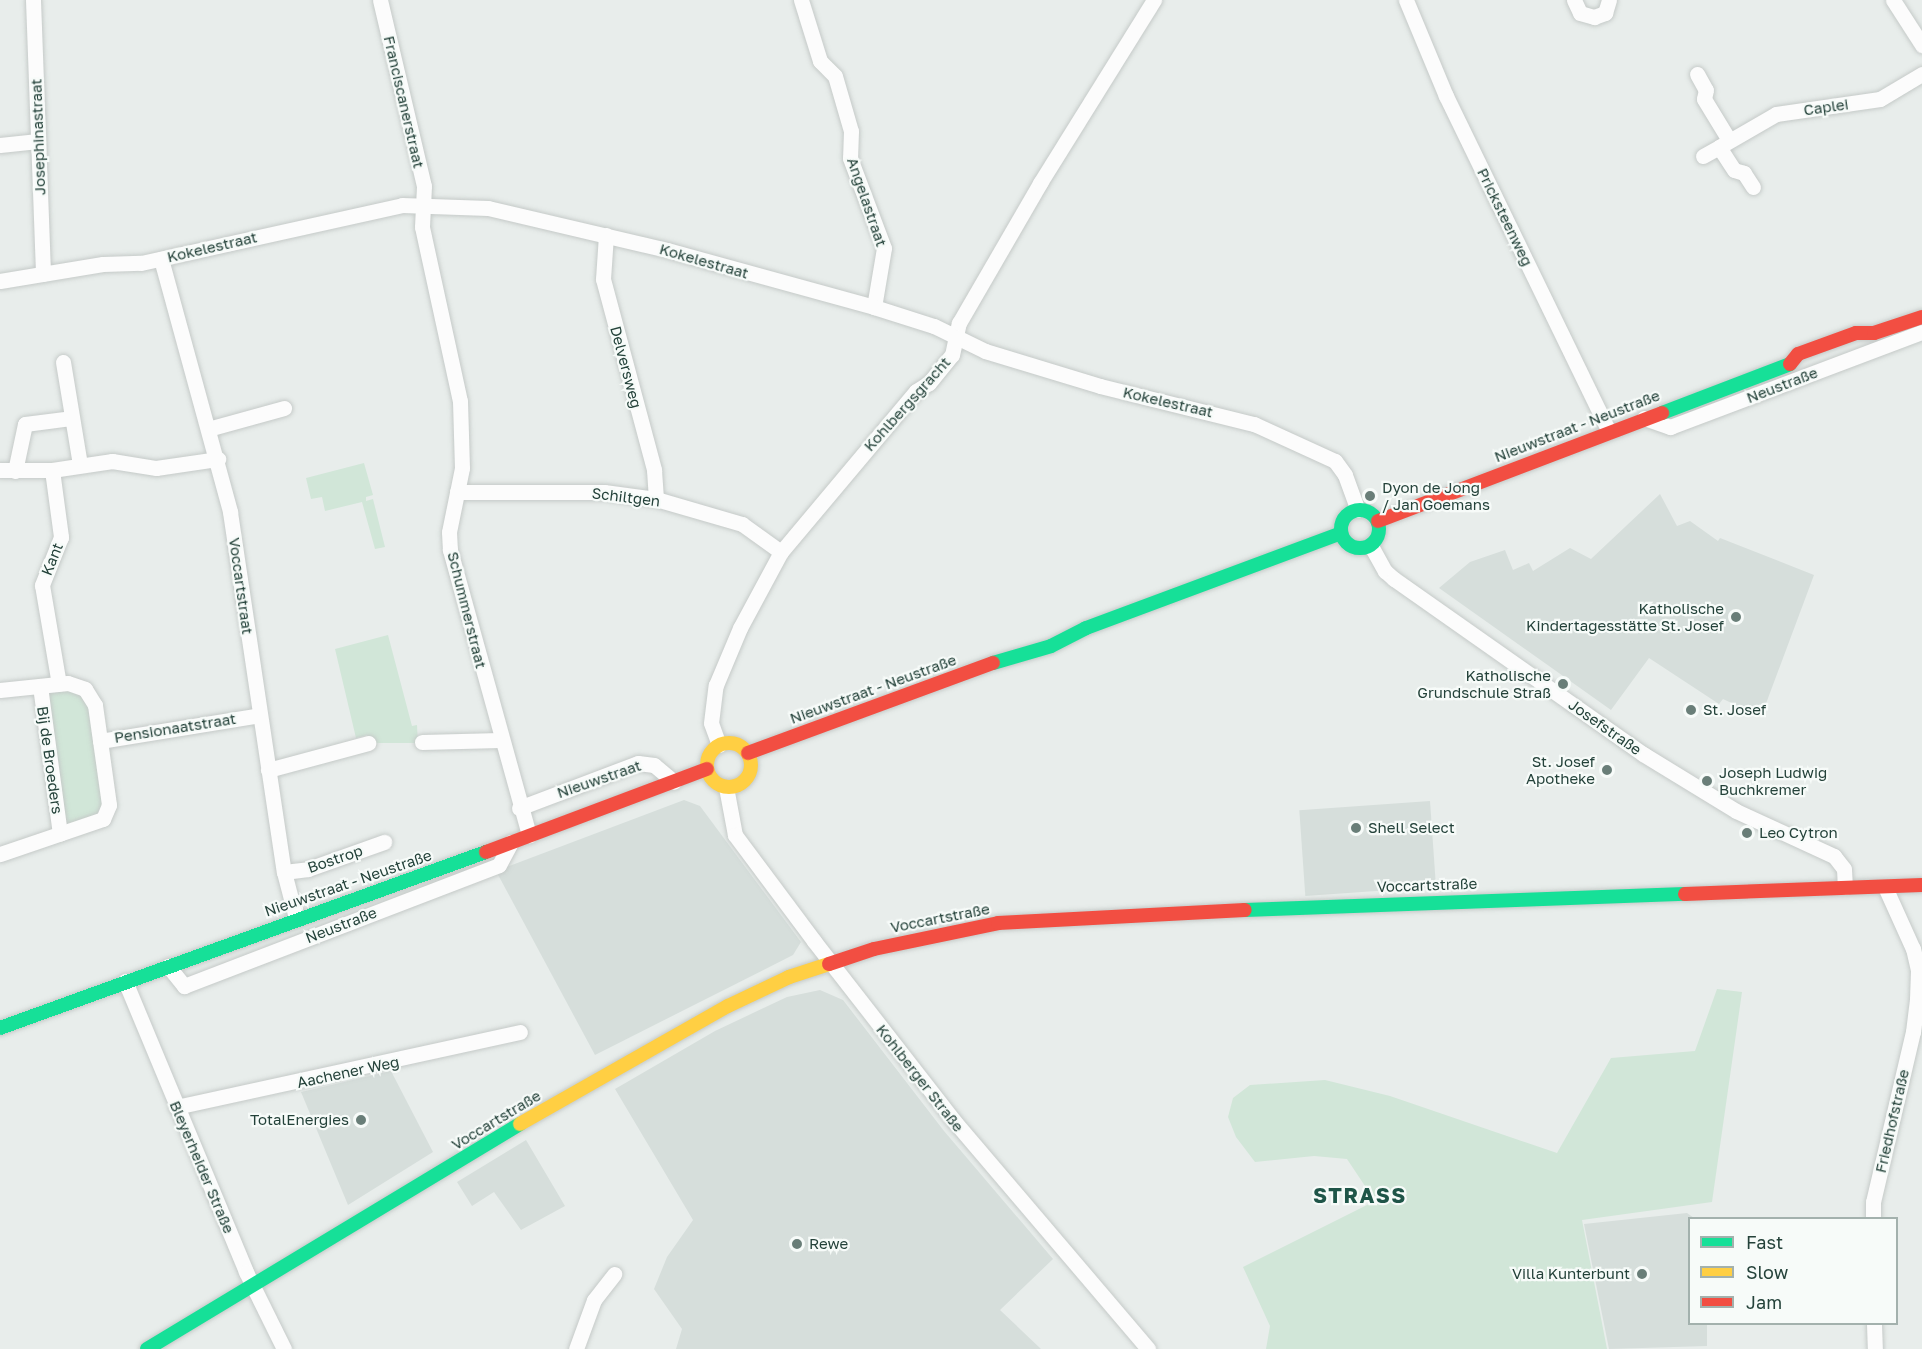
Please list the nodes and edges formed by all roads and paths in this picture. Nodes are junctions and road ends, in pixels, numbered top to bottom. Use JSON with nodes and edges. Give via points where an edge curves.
{"nodes":[{"id":1,"x":33,"y":0,"type":"edge"},
{"id":2,"x":380,"y":0,"type":"edge"},
{"id":3,"x":801,"y":0,"type":"edge"},
{"id":4,"x":1154,"y":0,"type":"edge"},
{"id":5,"x":1406,"y":0,"type":"edge"},
{"id":6,"x":1574,"y":0,"type":"edge"},
{"id":7,"x":1609,"y":0,"type":"edge"},
{"id":8,"x":1893,"y":0,"type":"edge"},
{"id":9,"x":1922,"y":45,"type":"edge"},
{"id":10,"x":1697,"y":74,"type":"dead end"},
{"id":11,"x":1922,"y":74,"type":"edge"},
{"id":12,"x":38,"y":141,"type":"junction"},
{"id":13,"x":1724,"y":143,"type":"junction"},
{"id":14,"x":0,"y":145,"type":"edge"},
{"id":15,"x":1703,"y":156,"type":"dead end"},
{"id":16,"x":1753,"y":187,"type":"dead end"},
{"id":17,"x":424,"y":204,"type":"junction"},
{"id":18,"x":606,"y":235,"type":"junction"},
{"id":19,"x":161,"y":259,"type":"junction"},
{"id":20,"x":43,"y":274,"type":"junction"},
{"id":21,"x":0,"y":281,"type":"edge"},
{"id":22,"x":874,"y":307,"type":"junction"},
{"id":23,"x":1922,"y":317,"type":"edge"},
{"id":24,"x":1922,"y":332,"type":"edge"},
{"id":25,"x":954,"y":336,"type":"junction"},
{"id":26,"x":63,"y":362,"type":"dead end"},
{"id":27,"x":284,"y":408,"type":"dead end"},
{"id":28,"x":1641,"y":417,"type":"junction"},
{"id":29,"x":71,"y":418,"type":"junction"},
{"id":30,"x":208,"y":429,"type":"junction"},
{"id":31,"x":1609,"y":432,"type":"junction"},
{"id":32,"x":218,"y":459,"type":"junction"},
{"id":33,"x":80,"y":465,"type":"junction"},
{"id":34,"x":7,"y":470,"type":"edge"},
{"id":35,"x":52,"y":470,"type":"junction"},
{"id":36,"x":457,"y":492,"type":"junction"},
{"id":37,"x":656,"y":499,"type":"junction"},
{"id":38,"x":1358,"y":510,"type":"junction"},
{"id":39,"x":1378,"y":521,"type":"junction"},
{"id":40,"x":1341,"y":533,"type":"junction"},
{"id":41,"x":1371,"y":546,"type":"junction"},
{"id":42,"x":781,"y":552,"type":"junction"},
{"id":43,"x":59,"y":684,"type":"junction"},
{"id":44,"x":40,"y":686,"type":"junction"},
{"id":45,"x":0,"y":690,"type":"edge"},
{"id":46,"x":260,"y":715,"type":"junction"},
{"id":47,"x":500,"y":740,"type":"junction"},
{"id":48,"x":100,"y":741,"type":"junction"},
{"id":49,"x":422,"y":742,"type":"dead end"},
{"id":50,"x":368,"y":743,"type":"dead end"},
{"id":51,"x":719,"y":745,"type":"junction"},
{"id":52,"x":748,"y":753,"type":"junction"},
{"id":53,"x":707,"y":769,"type":"junction"},
{"id":54,"x":268,"y":770,"type":"junction"},
{"id":55,"x":674,"y":783,"type":"junction"},
{"id":56,"x":726,"y":787,"type":"junction"},
{"id":57,"x":519,"y":808,"type":"junction"},
{"id":58,"x":60,"y":834,"type":"junction"},
{"id":59,"x":529,"y":835,"type":"junction"},
{"id":60,"x":384,"y":842,"type":"dead end"},
{"id":61,"x":511,"y":842,"type":"junction"},
{"id":62,"x":0,"y":855,"type":"edge"},
{"id":63,"x":284,"y":872,"type":"junction"},
{"id":64,"x":1922,"y":885,"type":"edge"},
{"id":65,"x":1845,"y":887,"type":"junction"},
{"id":66,"x":1885,"y":887,"type":"junction"},
{"id":67,"x":296,"y":918,"type":"junction"},
{"id":68,"x":830,"y":961,"type":"junction"},
{"id":69,"x":168,"y":966,"type":"junction"},
{"id":70,"x":125,"y":981,"type":"junction"},
{"id":71,"x":0,"y":1028,"type":"edge"},
{"id":72,"x":520,"y":1032,"type":"dead end"},
{"id":73,"x":176,"y":1107,"type":"junction"},
{"id":74,"x":1873,"y":1217,"type":"edge"},
{"id":75,"x":614,"y":1274,"type":"dead end"},
{"id":76,"x":253,"y":1286,"type":"junction"},
{"id":77,"x":1874,"y":1325,"type":"edge"},
{"id":78,"x":147,"y":1349,"type":"edge"},
{"id":79,"x":284,"y":1349,"type":"edge"},
{"id":80,"x":576,"y":1349,"type":"edge"},
{"id":81,"x":1148,"y":1349,"type":"edge"},
{"id":82,"x":1875,"y":1349,"type":"edge"}],
"edges":[{"from":1,"to":12,"type":"street","name":"Josephinastraat"},
{"from":2,"to":17,"type":"street","name":"Franciscanerstraat","via":[[424,186]]},
{"from":3,"to":22,"type":"street","name":"Angelastraat","via":[[820,62],[835,76],[851,131],[849,158],[884,248]]},
{"from":4,"to":25,"type":"street","name":"Kohlbergsgracht","via":[[1040,183]]},
{"from":5,"to":31,"type":"street","name":"Pricksteenweg","via":[[1446,96]]},
{"from":6,"to":7,"type":"street","via":[[1580,13],[1594,17],[1605,13]]},
{"from":8,"to":9,"type":"street"},
{"from":10,"to":13,"type":"street"},
{"from":11,"to":13,"type":"street","name":"Caplei","via":[[1880,99],[1776,114]]},
{"from":12,"to":14,"type":"street"},
{"from":12,"to":20,"type":"street","name":"Josephinastraat"},
{"from":13,"to":15,"type":"street","name":"Caplei"},
{"from":13,"to":16,"type":"street","via":[[1734,170],[1744,173]]},
{"from":17,"to":18,"type":"street","name":"Kokelestraat","via":[[488,208]]},
{"from":17,"to":19,"type":"street","name":"Kokelestraat","via":[[333,219]]},
{"from":17,"to":36,"type":"street","name":"Schummerstraat","via":[[422,227],[460,401],[462,468]]},
{"from":18,"to":22,"type":"street","name":"Kokelestraat"},
{"from":18,"to":37,"type":"street","name":"Delversweg","via":[[603,279],[651,461]]},
{"from":19,"to":20,"type":"street","name":"Kokelestraat"},
{"from":19,"to":30,"type":"street","name":"Voccartstraat"},
{"from":20,"to":21,"type":"street","name":"Kokelestraat"},
{"from":22,"to":25,"type":"street","name":"Kokelestraat"},
{"from":23,"to":28,"type":"street","name":"Nieuwstraat - Neustraße","via":[[1874,333],[1856,333],[1798,354],[1790,364]]},
{"from":24,"to":28,"type":"street","name":"Neustraße","via":[[1670,427]]},
{"from":25,"to":38,"type":"street","name":"Kokelestraat","via":[[971,347],[1100,386],[1254,424],[1335,461],[1345,475]]},
{"from":25,"to":42,"type":"street","name":"Kohlbergsgracht","via":[[952,355],[929,383],[916,391]]},
{"from":26,"to":29,"type":"street"},
{"from":27,"to":30,"type":"street"},
{"from":28,"to":31,"type":"street","name":"Nieuwstraat - Neustraße"},
{"from":29,"to":33,"type":"street"},
{"from":29,"to":34,"type":"street","via":[[26,424]]},
{"from":30,"to":32,"type":"street","name":"Voccartstraat"},
{"from":31,"to":39,"type":"street","name":"Nieuwstraat - Neustraße"},
{"from":32,"to":33,"type":"street","via":[[156,468],[112,461]]},
{"from":32,"to":46,"type":"street","name":"Voccartstraat","via":[[230,512]]},
{"from":33,"to":35,"type":"street"},
{"from":34,"to":35,"type":"street"},
{"from":35,"to":43,"type":"street","name":"Kant","via":[[61,537],[42,585]]},
{"from":36,"to":37,"type":"street","name":"Schiltgen","via":[[604,492]]},
{"from":36,"to":47,"type":"street","name":"Schummerstraat","via":[[449,532],[450,550]]},
{"from":37,"to":42,"type":"street","name":"Schiltgen","via":[[742,524]]},
{"from":38,"to":39,"type":"street","via":[[1368,512]]},
{"from":38,"to":40,"type":"street","via":[[1345,517]]},
{"from":39,"to":41,"type":"street","via":[[1379,534]]},
{"from":40,"to":41,"type":"street","via":[[1352,547]]},
{"from":40,"to":52,"type":"street","name":"Nieuwstraat - Neustraße","via":[[1086,628],[1051,646],[1009,657]]},
{"from":41,"to":65,"type":"street","name":"Josefstraße","via":[[1394,579],[1643,754],[1736,811],[1834,856],[1844,869]]},
{"from":42,"to":51,"type":"street","name":"Kohlbergsgracht","via":[[740,628],[716,685],[711,723]]},
{"from":43,"to":44,"type":"street","name":"Bij de Broeders"},
{"from":43,"to":48,"type":"street","name":"Bij de Broeders","via":[[77,684],[91,696]]},
{"from":44,"to":45,"type":"street","name":"Bij de Broeders"},
{"from":44,"to":58,"type":"street","name":"Bij de Broeders"},
{"from":46,"to":48,"type":"street","name":"Pensionaatstraat"},
{"from":46,"to":54,"type":"street","name":"Voccartstraat"},
{"from":47,"to":49,"type":"street"},
{"from":47,"to":57,"type":"street","name":"Schummerstraat"},
{"from":48,"to":58,"type":"street","name":"Pensionaatstraat","via":[[109,811],[103,819]]},
{"from":50,"to":54,"type":"street"},
{"from":51,"to":52,"type":"street","via":[[735,743]]},
{"from":51,"to":53,"type":"street","via":[[709,756]]},
{"from":52,"to":56,"type":"street","via":[[752,766],[747,779]]},
{"from":53,"to":55,"type":"street","name":"Nieuwstraat - Neustraße"},
{"from":53,"to":56,"type":"street","via":[[716,784]]},
{"from":54,"to":63,"type":"street","name":"Voccartstraat"},
{"from":55,"to":57,"type":"street","name":"Nieuwstraat","via":[[654,765],[638,763]]},
{"from":55,"to":59,"type":"street","name":"Nieuwstraat - Neustraße"},
{"from":56,"to":68,"type":"street","name":"Kohlberger Straße","via":[[735,835]]},
{"from":57,"to":59,"type":"street","name":"Schummerstraat"},
{"from":58,"to":62,"type":"street","name":"Pensionaatstraat"},
{"from":59,"to":61,"type":"street","name":"Nieuwstraat - Neustraße"},
{"from":60,"to":63,"type":"street","name":"Bostrop","via":[[308,869]]},
{"from":61,"to":67,"type":"street","name":"Nieuwstraat - Neustraße"},
{"from":61,"to":69,"type":"street","name":"Neustraße","via":[[499,865],[184,986]]},
{"from":63,"to":67,"type":"street","name":"Voccartstraat"},
{"from":64,"to":66,"type":"street","name":"Voccartstraße"},
{"from":65,"to":66,"type":"street","name":"Voccartstraße"},
{"from":65,"to":68,"type":"street","name":"Voccartstraße","via":[[1036,919],[947,932]]},
{"from":66,"to":74,"type":"street","name":"Friedhofstraße","via":[[1913,949],[1918,970],[1917,999]]},
{"from":67,"to":69,"type":"street","name":"Nieuwstraat - Neustraße"},
{"from":68,"to":76,"type":"street","name":"Voccartstraße","via":[[767,987],[699,1022],[507,1132]]},
{"from":68,"to":81,"type":"street","name":"Kohlberger Straße","via":[[955,1122]]},
{"from":69,"to":70,"type":"street","name":"Nieuwstraat - Neustraße"},
{"from":70,"to":71,"type":"street","name":"Nieuwstraat - Neustraße"},
{"from":70,"to":73,"type":"street","name":"Bleyerheider Straße"},
{"from":72,"to":73,"type":"street","name":"Aachener Weg"},
{"from":73,"to":76,"type":"street","name":"Bleyerheider Straße"},
{"from":75,"to":80,"type":"street","via":[[594,1300]]},
{"from":76,"to":78,"type":"street","name":"Voccartstraße"},
{"from":76,"to":79,"type":"street","name":"Bleyerheider Straße"},
{"from":77,"to":82,"type":"street"}]}
